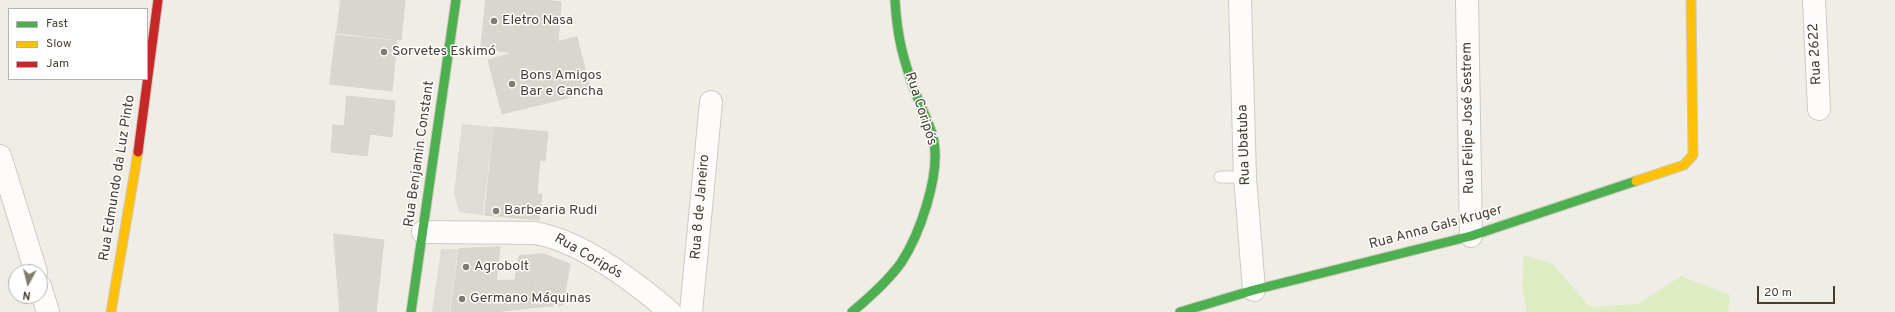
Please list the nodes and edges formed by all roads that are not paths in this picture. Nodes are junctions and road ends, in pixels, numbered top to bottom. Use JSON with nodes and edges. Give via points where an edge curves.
{"nodes":[{"id":1,"x":158,"y":0,"type":"edge"},
{"id":2,"x":456,"y":0,"type":"edge"},
{"id":3,"x":895,"y":0,"type":"edge"},
{"id":4,"x":1240,"y":0,"type":"edge"},
{"id":5,"x":1467,"y":0,"type":"edge"},
{"id":6,"x":1691,"y":0,"type":"edge"},
{"id":7,"x":1814,"y":0,"type":"edge"},
{"id":8,"x":148,"y":75,"type":"edge"},
{"id":9,"x":147,"y":80,"type":"edge"},
{"id":10,"x":711,"y":102,"type":"dead end"},
{"id":11,"x":1819,"y":108,"type":"dead end"},
{"id":12,"x":0,"y":156,"type":"edge"},
{"id":13,"x":1220,"y":177,"type":"dead end"},
{"id":14,"x":1245,"y":177,"type":"junction"},
{"id":15,"x":423,"y":232,"type":"junction"},
{"id":16,"x":1471,"y":236,"type":"junction"},
{"id":17,"x":34,"y":264,"type":"edge"},
{"id":18,"x":1254,"y":290,"type":"junction"},
{"id":19,"x":111,"y":312,"type":"edge"},
{"id":20,"x":411,"y":312,"type":"edge"},
{"id":21,"x":670,"y":312,"type":"edge"},
{"id":22,"x":691,"y":312,"type":"edge"},
{"id":23,"x":852,"y":312,"type":"edge"},
{"id":24,"x":1180,"y":312,"type":"edge"}],
"edges":[{"from":1,"to":8,"type":"street","name":"Rua Edmundo da Luz Pinto"},
{"from":2,"to":15,"type":"street","name":"Rua Benjamin Constant"},
{"from":3,"to":23,"type":"street","name":"Rua Coripós","via":[[897,32],[907,70],[934,142],[933,185],[918,228],[901,262],[875,293]]},
{"from":4,"to":14,"type":"street","name":"Rua Ubatuba"},
{"from":5,"to":16,"type":"street","name":"Rua Felipe José Sestrem"},
{"from":6,"to":16,"type":"street","name":"Rua Anna Gals Kruger","via":[[1693,155],[1684,165]]},
{"from":7,"to":11,"type":"street","name":"Rua 2622"},
{"from":9,"to":19,"type":"street","name":"Rua Edmundo da Luz Pinto","via":[[133,187]]},
{"from":10,"to":22,"type":"street","name":"Rua 8 de Janeiro"},
{"from":12,"to":17,"type":"street"},
{"from":13,"to":14,"type":"lane"},
{"from":14,"to":18,"type":"street","name":"Rua Ubatuba"},
{"from":15,"to":20,"type":"street","name":"Rua Benjamin Constant"},
{"from":15,"to":21,"type":"street","name":"Rua Coripós","via":[[535,233],[552,236],[568,242],[611,268]]},
{"from":16,"to":18,"type":"street","name":"Rua Anna Gals Kruger"},
{"from":18,"to":24,"type":"street","name":"Rua Anna Gals Kruger"}]}
